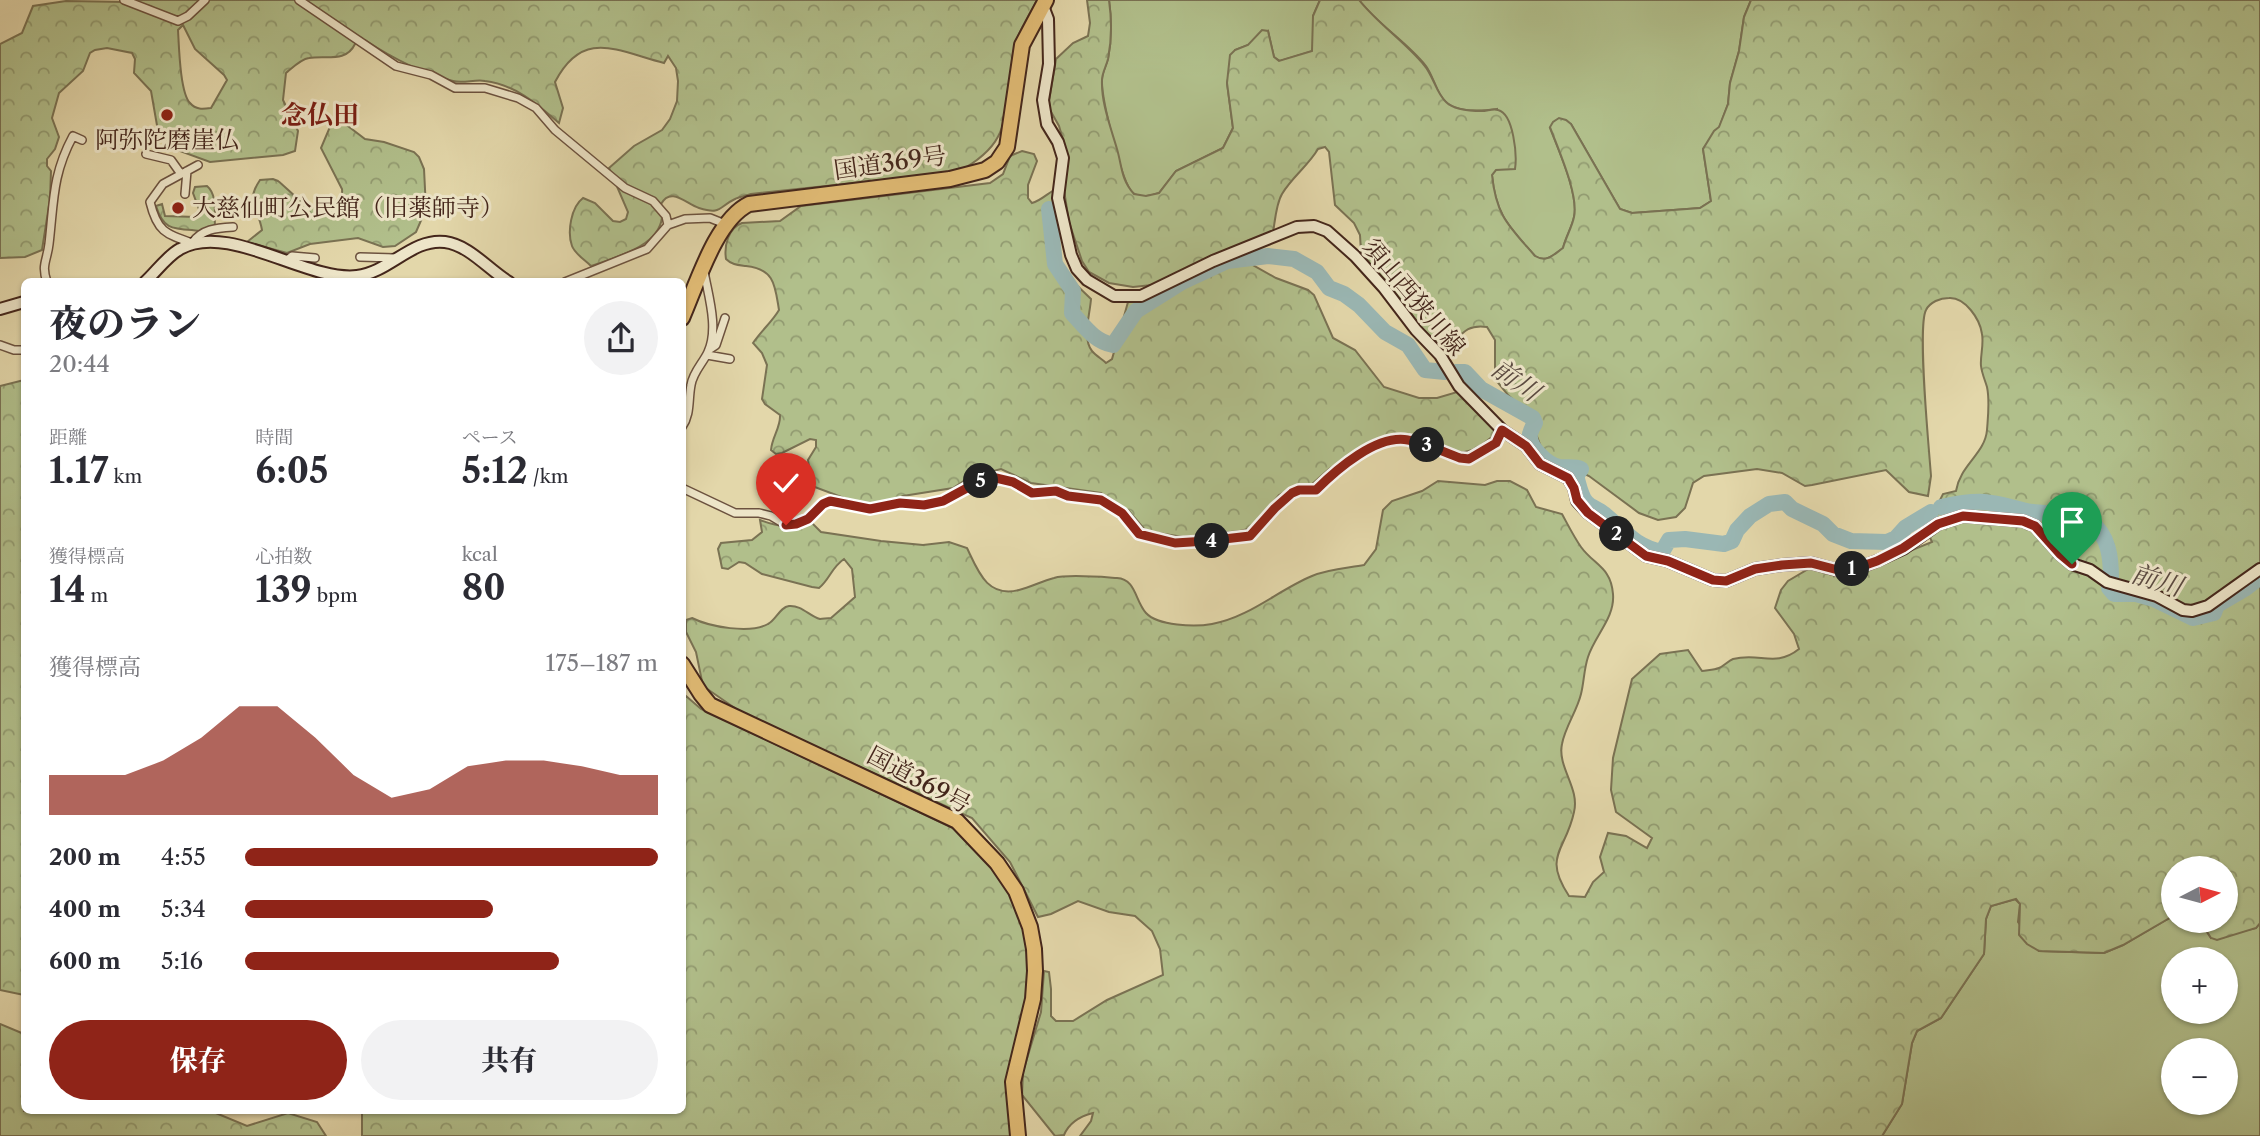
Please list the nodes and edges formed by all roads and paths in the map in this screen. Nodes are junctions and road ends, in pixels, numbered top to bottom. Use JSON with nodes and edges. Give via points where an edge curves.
{"nodes":[{"id":1,"x":124,"y":0,"type":"edge"},
{"id":2,"x":205,"y":0,"type":"edge"},
{"id":3,"x":299,"y":0,"type":"edge"},
{"id":4,"x":1044,"y":3,"type":"edge"},
{"id":5,"x":82,"y":140,"type":"dead end"},
{"id":6,"x":146,"y":154,"type":"dead end"},
{"id":7,"x":198,"y":165,"type":"dead end"},
{"id":8,"x":184,"y":172,"type":"junction"},
{"id":9,"x":185,"y":194,"type":"dead end"},
{"id":10,"x":725,"y":224,"type":"junction"},
{"id":11,"x":668,"y":225,"type":"junction"},
{"id":12,"x":233,"y":227,"type":"dead end"},
{"id":13,"x":192,"y":243,"type":"junction"},
{"id":14,"x":360,"y":257,"type":"dead end"},
{"id":15,"x":315,"y":258,"type":"dead end"},
{"id":16,"x":399,"y":258,"type":"junction"},
{"id":17,"x":287,"y":260,"type":"junction"},
{"id":18,"x":704,"y":267,"type":"junction"},
{"id":19,"x":46,"y":278,"type":"edge"},
{"id":20,"x":149,"y":278,"type":"edge"},
{"id":21,"x":330,"y":278,"type":"edge"},
{"id":22,"x":502,"y":278,"type":"edge"},
{"id":23,"x":575,"y":278,"type":"edge"},
{"id":24,"x":21,"y":303,"type":"edge"},
{"id":25,"x":0,"y":309,"type":"edge"},
{"id":26,"x":686,"y":309,"type":"edge"},
{"id":27,"x":725,"y":318,"type":"dead end"},
{"id":28,"x":0,"y":345,"type":"edge"},
{"id":29,"x":21,"y":350,"type":"edge"},
{"id":30,"x":708,"y":352,"type":"junction"},
{"id":31,"x":730,"y":359,"type":"dead end"},
{"id":32,"x":686,"y":417,"type":"edge"},
{"id":33,"x":1502,"y":430,"type":"junction"},
{"id":34,"x":686,"y":490,"type":"edge"},
{"id":35,"x":2260,"y":569,"type":"edge"},
{"id":36,"x":686,"y":670,"type":"edge"},
{"id":37,"x":1018,"y":1136,"type":"edge"}],
"edges":[{"from":1,"to":2,"type":"street","via":[[178,21]]},
{"from":3,"to":11,"type":"street","via":[[396,66],[455,88],[485,88],[536,108],[555,130],[625,188],[653,201]]},
{"from":4,"to":10,"type":"highway","name":"国道369号","via":[[1022,45],[1007,147],[997,162],[950,179],[749,204]]},
{"from":4,"to":33,"type":"main road","name":"須山西狭川線","via":[[1049,64],[1044,100],[1047,124],[1063,158],[1058,198],[1077,270],[1114,296],[1141,296],[1297,227],[1314,226],[1327,231],[1355,256],[1440,355],[1459,386]]},
{"from":5,"to":19,"type":"street","via":[[73,136],[55,181],[43,269]]},
{"from":6,"to":8,"type":"street","via":[[171,160]]},
{"from":7,"to":8,"type":"street"},
{"from":8,"to":9,"type":"street"},
{"from":8,"to":13,"type":"street","via":[[163,184],[150,202],[155,221],[167,234]]},
{"from":10,"to":11,"type":"street","via":[[710,218]]},
{"from":10,"to":18,"type":"highway","name":"国道369号"},
{"from":11,"to":23,"type":"street","via":[[647,249]]},
{"from":12,"to":13,"type":"street","via":[[211,229]]},
{"from":13,"to":17,"type":"main road","via":[[240,246]]},
{"from":13,"to":20,"type":"main road","via":[[177,250]]},
{"from":14,"to":16,"type":"street"},
{"from":15,"to":17,"type":"street","via":[[292,256]]},
{"from":16,"to":21,"type":"main road","via":[[366,275]]},
{"from":16,"to":22,"type":"main road","via":[[421,244],[450,242]]},
{"from":17,"to":21,"type":"main road"},
{"from":18,"to":26,"type":"highway","name":"国道369号"},
{"from":18,"to":30,"type":"street","via":[[713,329]]},
{"from":24,"to":25,"type":"main road"},
{"from":27,"to":30,"type":"street","via":[[716,345]]},
{"from":28,"to":29,"type":"street"},
{"from":30,"to":31,"type":"street"},
{"from":30,"to":32,"type":"street","via":[[691,384]]},
{"from":33,"to":34,"type":"street","via":[[1496,443],[1469,459],[1406,439],[1391,440],[1348,461],[1316,490],[1292,493],[1250,536],[1228,540],[1175,543],[1139,534],[1122,513],[1101,500],[1056,491],[1032,493],[996,478],[924,505],[900,503],[870,509],[830,501],[808,519],[786,525],[759,513],[735,513]]},
{"from":33,"to":35,"type":"main road","name":"須山西狭川線","via":[[1526,446],[1540,464],[1568,478],[1588,513],[1646,556],[1713,580],[1726,581],[1755,569],[1782,565],[1811,563],[1854,569],[1903,548],[1938,524],[1963,516],[2035,526],[2072,564],[2183,610],[2208,606]]},
{"from":36,"to":37,"type":"highway","name":"国道369号","via":[[710,705],[957,821],[997,863],[1016,891],[1034,949],[1033,999],[1013,1082]]}]}
